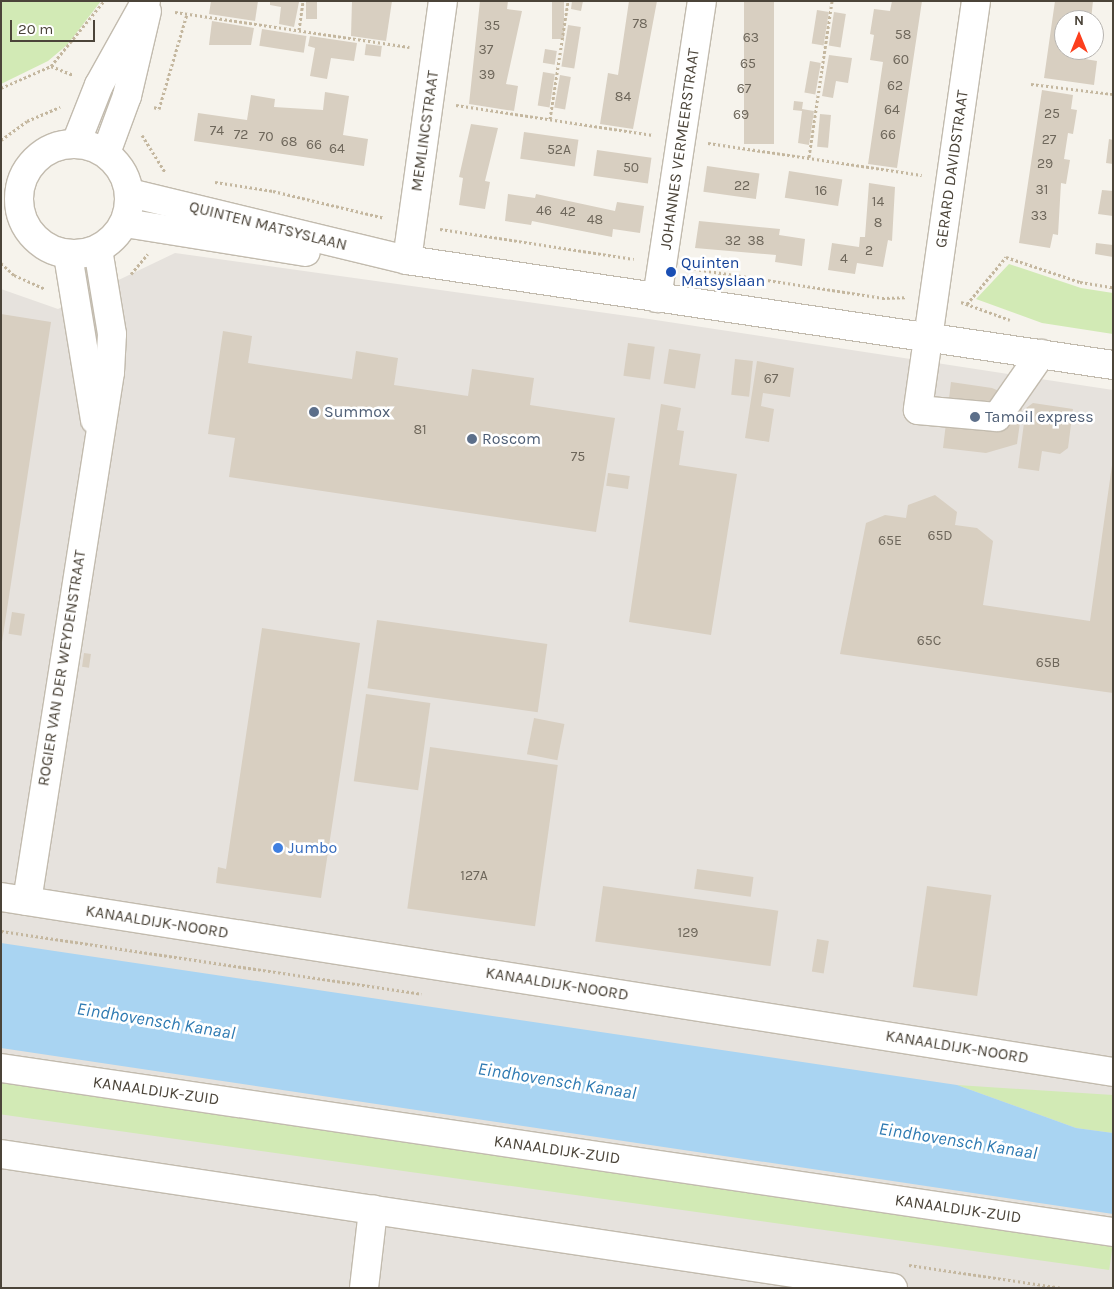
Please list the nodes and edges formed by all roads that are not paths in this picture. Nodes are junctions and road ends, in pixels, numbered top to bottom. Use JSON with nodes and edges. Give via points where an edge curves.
{"nodes":[{"id":1,"x":443,"y":1,"type":"edge"},
{"id":2,"x":702,"y":1,"type":"edge"},
{"id":3,"x":976,"y":1,"type":"edge"},
{"id":4,"x":154,"y":4,"type":"edge"},
{"id":5,"x":76,"y":143,"type":"junction"},
{"id":6,"x":106,"y":153,"type":"junction"},
{"id":7,"x":11,"y":184,"type":"edge"},
{"id":8,"x":130,"y":193,"type":"junction"},
{"id":9,"x":11,"y":216,"type":"edge"},
{"id":10,"x":125,"y":223,"type":"junction"},
{"id":11,"x":98,"y":249,"type":"junction"},
{"id":12,"x":68,"y":254,"type":"junction"},
{"id":13,"x":406,"y":260,"type":"junction"},
{"id":14,"x":657,"y":298,"type":"junction"},
{"id":15,"x":928,"y":337,"type":"junction"},
{"id":16,"x":1041,"y":354,"type":"junction"},
{"id":17,"x":1113,"y":365,"type":"edge"},
{"id":18,"x":97,"y":434,"type":"junction"},
{"id":19,"x":14,"y":899,"type":"edge"},
{"id":20,"x":1,"y":1068,"type":"edge"},
{"id":21,"x":1113,"y":1072,"type":"edge"},
{"id":22,"x":1,"y":1154,"type":"edge"},
{"id":23,"x":373,"y":1210,"type":"junction"},
{"id":24,"x":1113,"y":1232,"type":"edge"},
{"id":25,"x":364,"y":1288,"type":"edge"},
{"id":26,"x":893,"y":1288,"type":"edge"}],
"edges":[{"from":1,"to":13,"type":"street","name":"MEMLINCSTRAAT"},
{"from":2,"to":14,"type":"street","name":"JOHANNES VERMEERSTRAAT"},
{"from":3,"to":15,"type":"street","name":"GERARD DAVIDSTRAAT"},
{"from":4,"to":5,"type":"street","via":[[99,85]]},
{"from":4,"to":6,"type":"street","via":[[127,96]]},
{"from":5,"to":6,"type":"street"},
{"from":5,"to":7,"type":"street","via":[[42,153]]},
{"from":6,"to":8,"type":"street","via":[[122,170]]},
{"from":7,"to":9,"type":"street"},
{"from":8,"to":10,"type":"street"},
{"from":8,"to":13,"type":"street","name":"QUINTEN MATSYSLAAN"},
{"from":9,"to":12,"type":"street","via":[[47,248]]},
{"from":10,"to":11,"type":"street"},
{"from":10,"to":13,"type":"street","name":"QUINTEN MATSYSLAAN","via":[[346,258]]},
{"from":11,"to":12,"type":"street"},
{"from":11,"to":18,"type":"street","name":"ROGIER VAN DER WEYDENSTRAAT","via":[[112,334],[105,410]]},
{"from":12,"to":18,"type":"street","name":"ROGIER VAN DER WEYDENSTRAAT"},
{"from":13,"to":14,"type":"street","name":"QUINTEN MATSYSLAAN"},
{"from":14,"to":15,"type":"street","name":"QUINTEN MATSYSLAAN"},
{"from":15,"to":16,"type":"street","name":"QUINTEN MATSYSLAAN"},
{"from":15,"to":16,"type":"street","name":"GERARD DAVIDSTRAAT","via":[[918,410],[997,417]]},
{"from":16,"to":17,"type":"street","name":"QUINTEN MATSYSLAAN"},
{"from":18,"to":19,"type":"street","name":"ROGIER VAN DER WEYDENSTRAAT"},
{"from":19,"to":21,"type":"street","name":"KANAALDIJK-NOORD"},
{"from":20,"to":24,"type":"street","name":"KANAALDIJK-ZUID"},
{"from":22,"to":23,"type":"street"},
{"from":23,"to":25,"type":"street"},
{"from":23,"to":26,"type":"street"}]}
